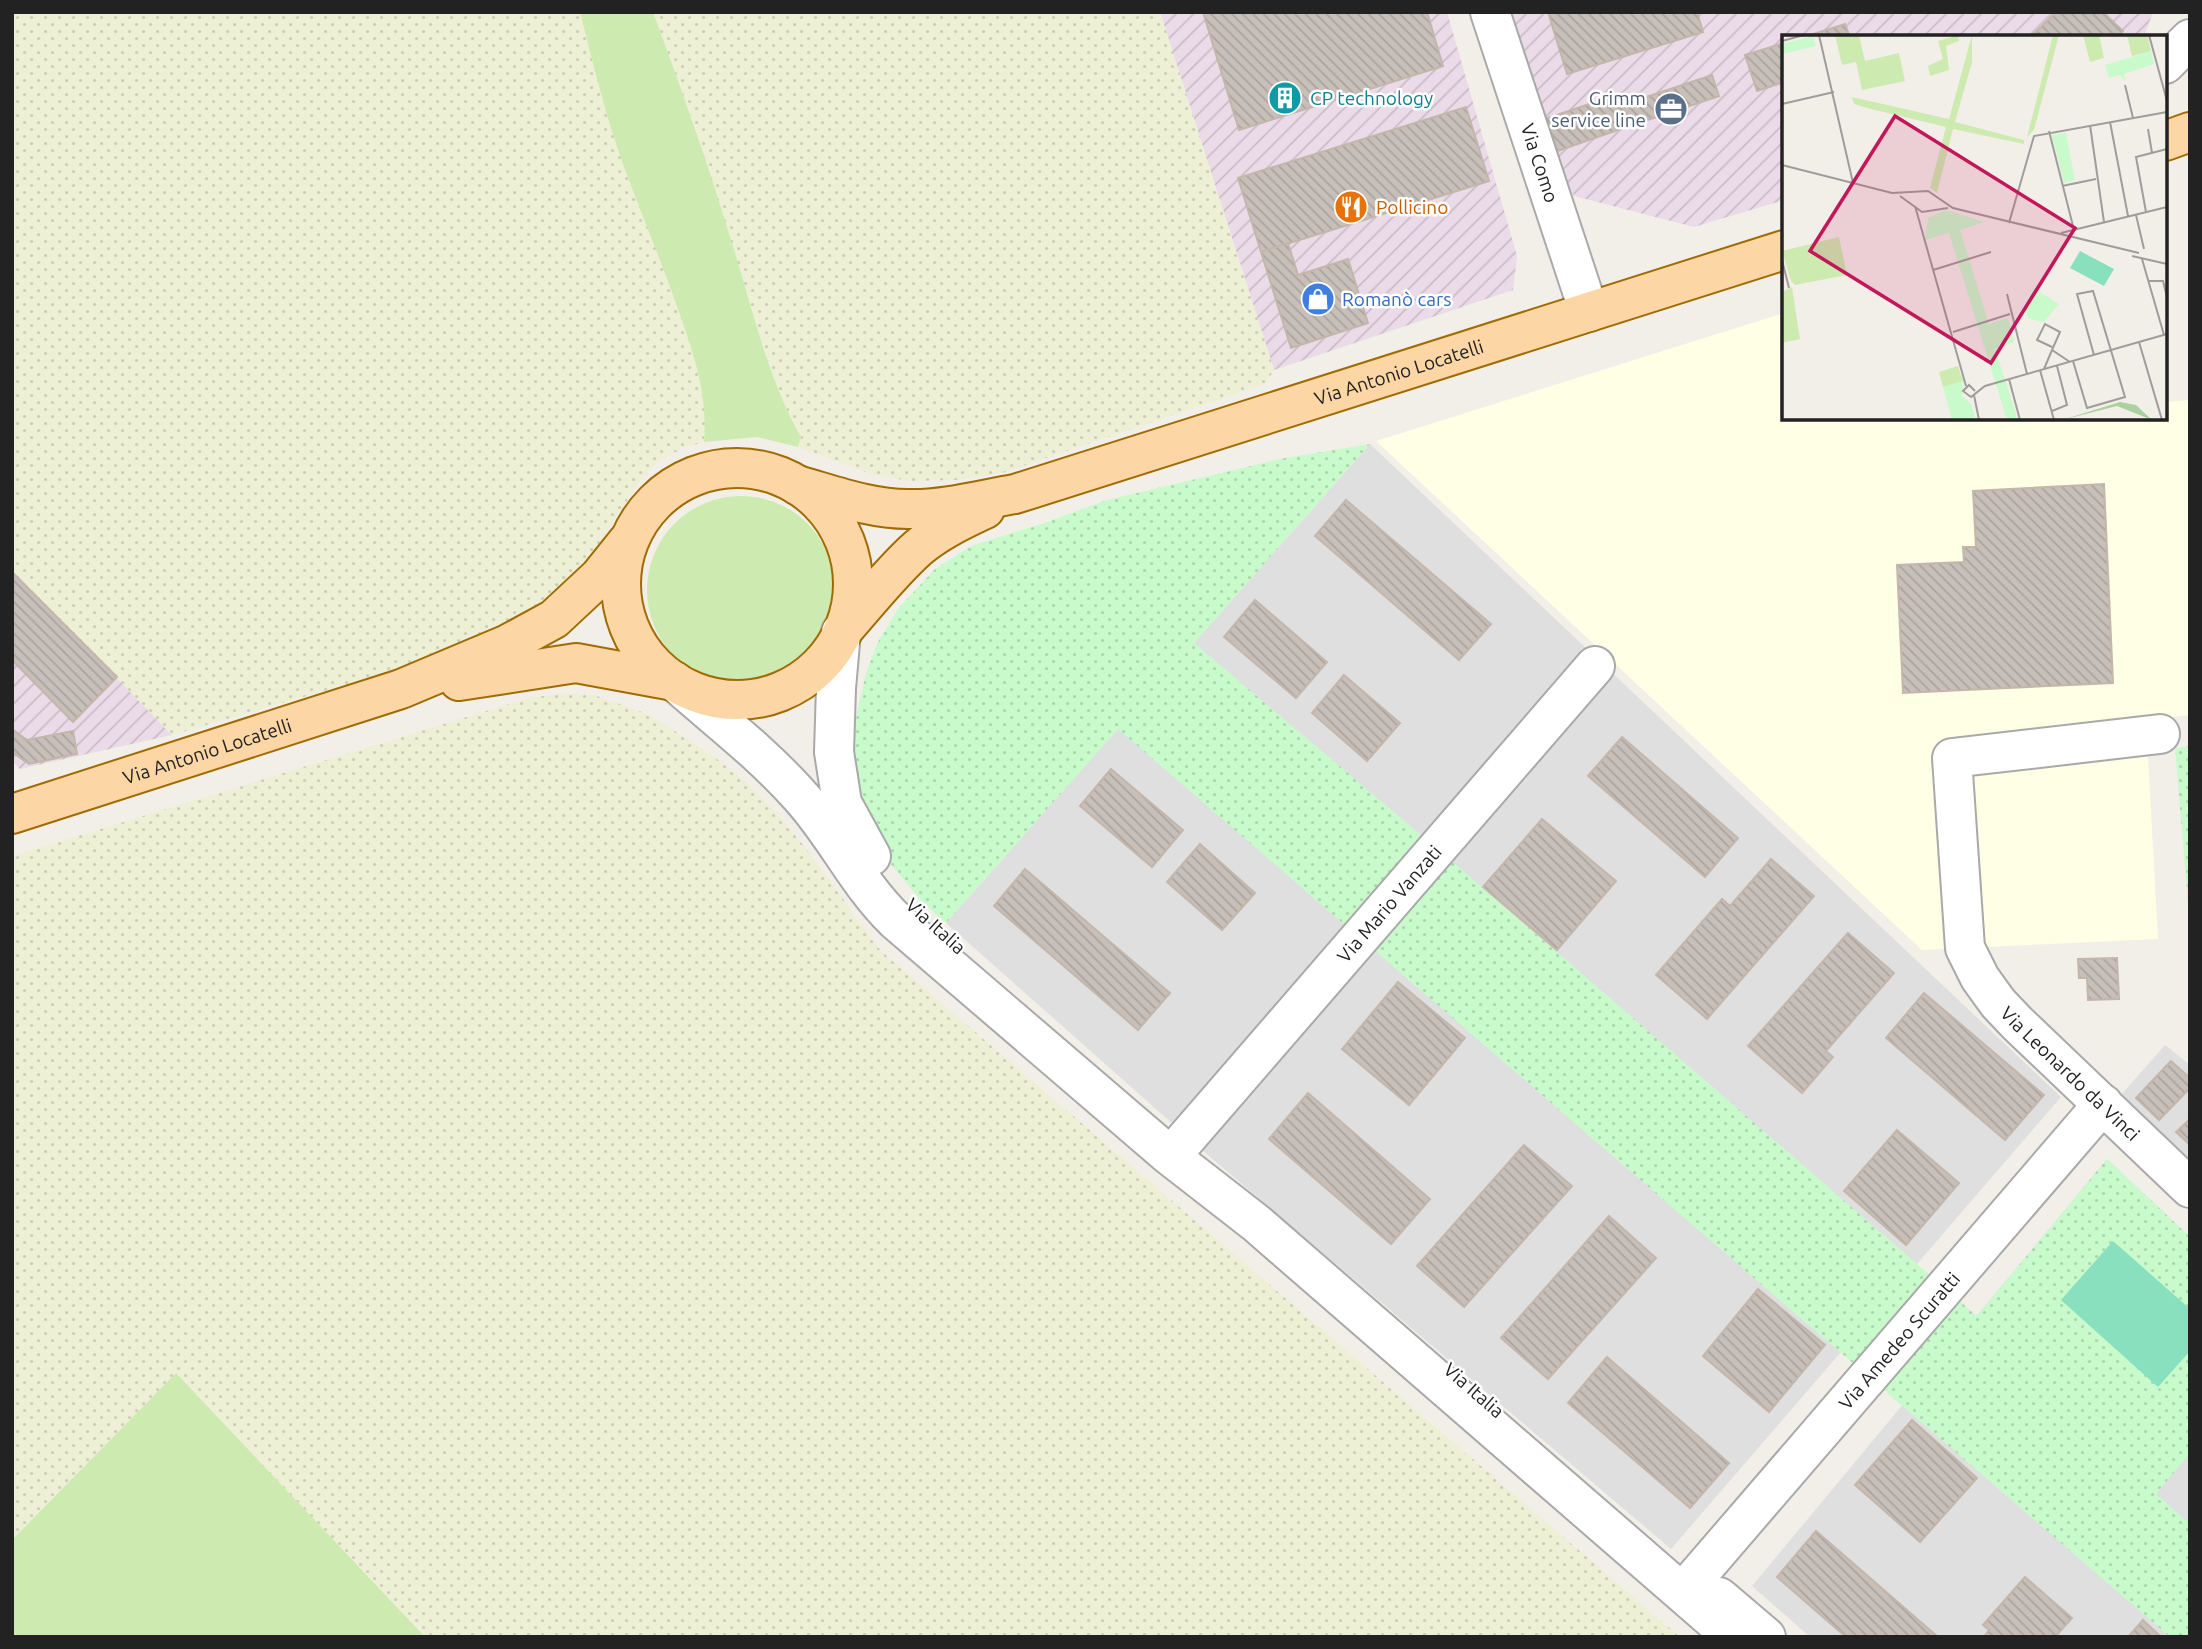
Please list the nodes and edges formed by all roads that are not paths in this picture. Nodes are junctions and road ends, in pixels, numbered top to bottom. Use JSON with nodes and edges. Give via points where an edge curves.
{"nodes":[{"id":1,"x":1490,"y":12,"type":"edge"},
{"id":2,"x":2190,"y":38,"type":"edge"},
{"id":3,"x":2167,"y":62,"type":"edge"},
{"id":4,"x":2190,"y":109,"type":"edge"},
{"id":5,"x":2167,"y":115,"type":"edge"},
{"id":6,"x":2190,"y":132,"type":"edge"},
{"id":7,"x":2167,"y":140,"type":"edge"},
{"id":8,"x":1782,"y":251,"type":"edge"},
{"id":9,"x":1589,"y":313,"type":"junction"},
{"id":10,"x":797,"y":485,"type":"junction"},
{"id":11,"x":1015,"y":494,"type":"junction"},
{"id":12,"x":630,"y":538,"type":"junction"},
{"id":13,"x":842,"y":632,"type":"junction"},
{"id":14,"x":1595,"y":666,"type":"dead end"},
{"id":15,"x":674,"y":681,"type":"junction"},
{"id":16,"x":401,"y":689,"type":"junction"},
{"id":17,"x":2160,"y":734,"type":"dead end"},
{"id":18,"x":12,"y":814,"type":"edge"},
{"id":19,"x":1071,"y":1071,"type":"junction"},
{"id":20,"x":2103,"y":1104,"type":"junction"},
{"id":21,"x":1183,"y":1142,"type":"junction"},
{"id":22,"x":2190,"y":1188,"type":"edge"},
{"id":23,"x":1256,"y":1223,"type":"junction"},
{"id":24,"x":1604,"y":1524,"type":"junction"},
{"id":25,"x":1695,"y":1578,"type":"junction"},
{"id":26,"x":1733,"y":1637,"type":"edge"},
{"id":27,"x":1745,"y":1637,"type":"edge"},
{"id":28,"x":1766,"y":1637,"type":"edge"}],
"edges":[{"from":1,"to":9,"type":"street","name":"Via Como"},
{"from":2,"to":3,"type":"street"},
{"from":4,"to":5,"type":"main road"},
{"from":6,"to":7,"type":"main road"},
{"from":8,"to":9,"type":"main road","name":"Via Antonio Locatelli"},
{"from":9,"to":11,"type":"main road","name":"Via Antonio Locatelli"},
{"from":10,"to":11,"type":"main road","name":"Via Antonio Locatelli","via":[[875,506],[908,509]]},
{"from":10,"to":12,"type":"main road","via":[[754,469],[705,472],[659,498]]},
{"from":10,"to":13,"type":"main road","via":[[828,512],[846,545],[852,586]]},
{"from":11,"to":13,"type":"main road","name":"Via Antonio Locatelli","via":[[920,546]]},
{"from":12,"to":15,"type":"main road","via":[[621,575],[627,621],[647,657]]},
{"from":12,"to":16,"type":"main road","name":"Via Antonio Locatelli","via":[[599,577],[554,619],[508,644]]},
{"from":13,"to":15,"type":"main road","via":[[810,673],[765,695],[718,698]]},
{"from":13,"to":21,"type":"street","name":"Via Italia","via":[[834,752],[842,803],[865,849],[892,887]]},
{"from":14,"to":21,"type":"street","name":"Via Mario Vanzati"},
{"from":15,"to":16,"type":"main road","name":"Via Antonio Locatelli","via":[[576,663]]},
{"from":15,"to":19,"type":"street","name":"Via Italia","via":[[788,782],[895,920]]},
{"from":16,"to":18,"type":"main road","name":"Via Antonio Locatelli"},
{"from":17,"to":20,"type":"street","name":"Via Leonardo da Vinci","via":[[1952,758],[1965,948],[1998,1003]]},
{"from":19,"to":21,"type":"street","name":"Via Italia","via":[[1102,1089],[1152,1130],[1173,1142]]},
{"from":19,"to":23,"type":"street","name":"Via Italia"},
{"from":20,"to":22,"type":"street","name":"Via Leonardo da Vinci"},
{"from":20,"to":25,"type":"street","name":"Via Amedeo Scuratti"},
{"from":21,"to":23,"type":"street","name":"Via Italia","via":[[1188,1158],[1241,1203]]},
{"from":21,"to":25,"type":"street","name":"Via Italia"},
{"from":23,"to":24,"type":"street","name":"Via Italia"},
{"from":24,"to":25,"type":"street","via":[[1627,1534],[1670,1570]]},
{"from":24,"to":26,"type":"street","name":"Via Italia"},
{"from":25,"to":27,"type":"street","via":[[1703,1595]]},
{"from":25,"to":28,"type":"street","name":"Via Italia"}]}
